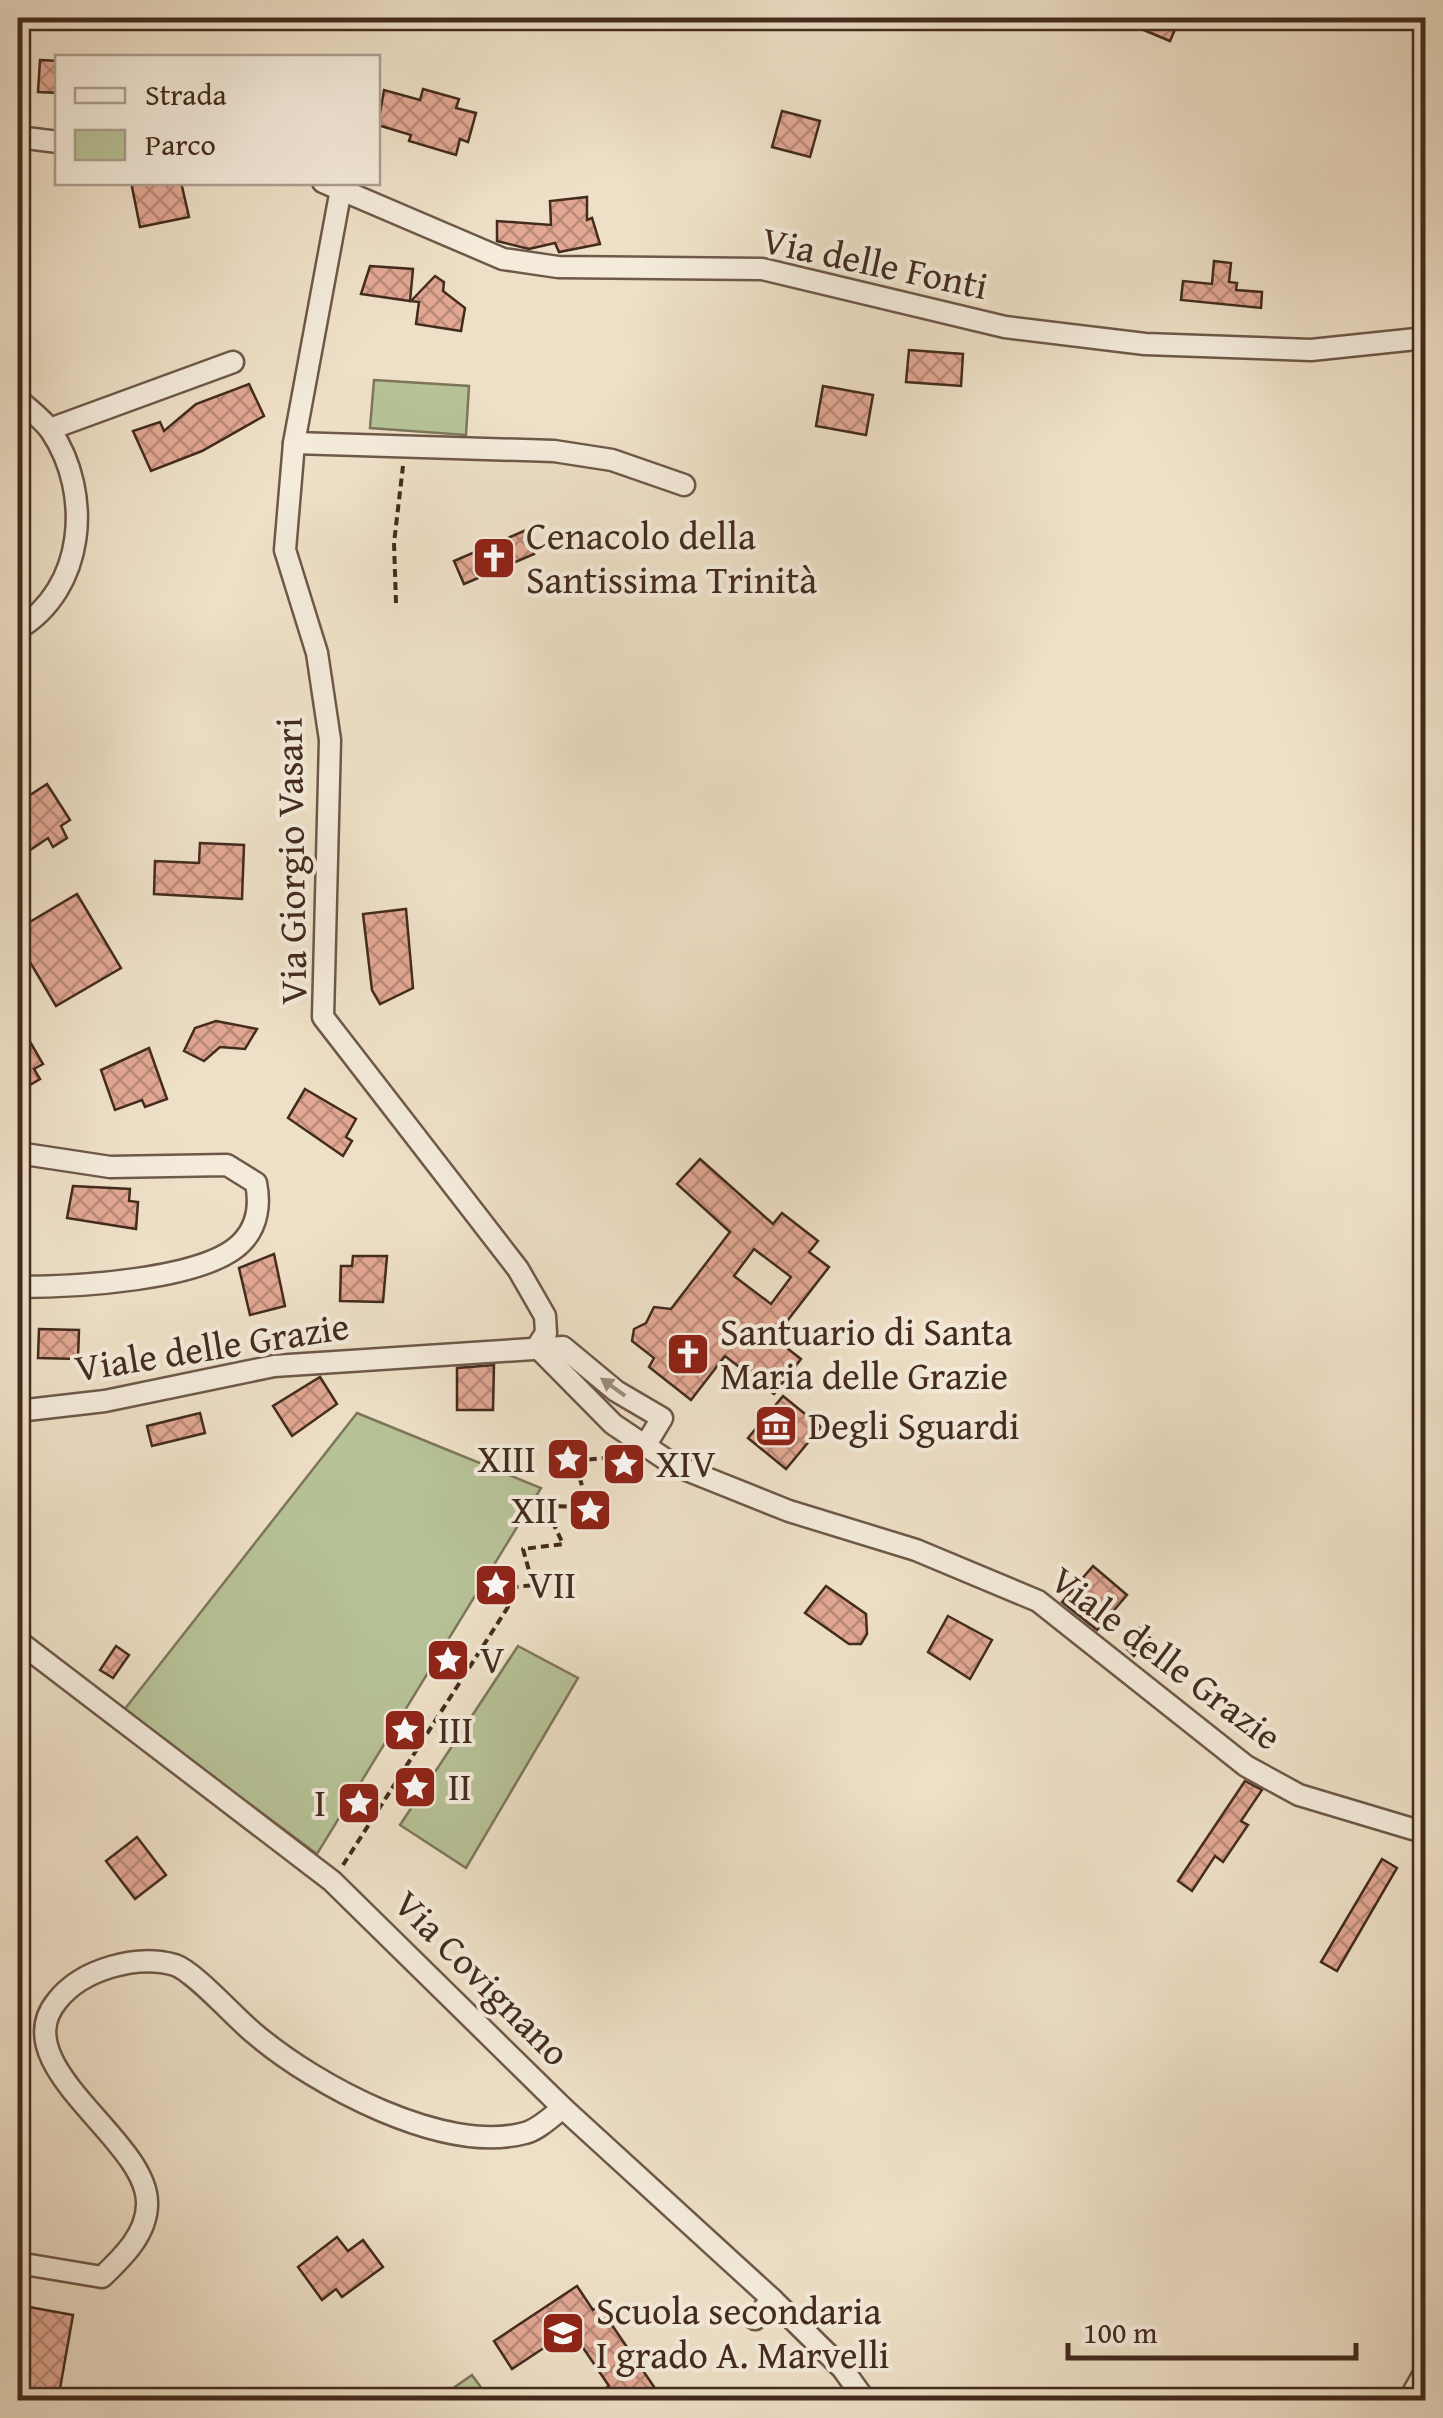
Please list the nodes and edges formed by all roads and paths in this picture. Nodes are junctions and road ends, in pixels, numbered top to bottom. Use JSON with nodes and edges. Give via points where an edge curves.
{"nodes":[{"id":1,"x":18,"y":137,"type":"edge"},
{"id":2,"x":55,"y":142,"type":"edge"},
{"id":3,"x":332,"y":186,"type":"edge"},
{"id":4,"x":1426,"y":338,"type":"edge"},
{"id":5,"x":233,"y":362,"type":"dead end"},
{"id":6,"x":18,"y":399,"type":"edge"},
{"id":7,"x":50,"y":429,"type":"junction"},
{"id":8,"x":294,"y":443,"type":"junction"},
{"id":9,"x":406,"y":446,"type":"junction"},
{"id":10,"x":684,"y":485,"type":"dead end"},
{"id":11,"x":396,"y":603,"type":"dead end"},
{"id":12,"x":18,"y":629,"type":"edge"},
{"id":13,"x":18,"y":1153,"type":"edge"},
{"id":14,"x":18,"y":1286,"type":"edge"},
{"id":15,"x":537,"y":1347,"type":"junction"},
{"id":16,"x":18,"y":1411,"type":"edge"},
{"id":17,"x":645,"y":1446,"type":"junction"},
{"id":18,"x":18,"y":1641,"type":"edge"},
{"id":19,"x":1426,"y":1833,"type":"edge"},
{"id":20,"x":332,"y":1881,"type":"junction"},
{"id":21,"x":563,"y":2108,"type":"junction"},
{"id":22,"x":18,"y":2263,"type":"edge"},
{"id":23,"x":772,"y":2299,"type":"junction"},
{"id":24,"x":754,"y":2319,"type":"dead end"},
{"id":25,"x":1426,"y":2370,"type":"edge"},
{"id":26,"x":865,"y":2400,"type":"edge"},
{"id":27,"x":1409,"y":2400,"type":"edge"}],
"edges":[{"from":1,"to":2,"type":"street"},
{"from":3,"to":4,"type":"street","name":"Via delle Fonti","via":[[502,259],[558,267],[762,270],[1004,327],[1145,344],[1312,350]]},
{"from":3,"to":8,"type":"street","name":"Via Giorgio Vasari"},
{"from":5,"to":7,"type":"street"},
{"from":6,"to":7,"type":"street"},
{"from":7,"to":12,"type":"street","via":[[72,475],[75,540],[66,581],[38,617]]},
{"from":8,"to":9,"type":"street"},
{"from":8,"to":15,"type":"street","name":"Via Giorgio Vasari","via":[[285,550],[317,652],[330,740],[324,1017],[518,1269],[545,1316],[546,1334]]},
{"from":9,"to":10,"type":"street","via":[[554,451],[612,460]]},
{"from":9,"to":11,"type":"path","via":[[394,543]]},
{"from":13,"to":14,"type":"street","via":[[110,1168],[227,1164],[256,1183],[258,1196],[256,1219],[242,1243],[218,1257],[93,1287]]},
{"from":15,"to":16,"type":"street","name":"Viale delle Grazie","via":[[274,1366],[121,1398]]},
{"from":15,"to":17,"type":"street","name":"Viale delle Grazie","via":[[613,1424]]},
{"from":17,"to":15,"type":"street","name":"Viale delle Grazie","one_way":true,"via":[[662,1418],[563,1348]]},
{"from":17,"to":19,"type":"street","name":"Viale delle Grazie","via":[[674,1465],[789,1511],[916,1550],[1038,1601],[1246,1766],[1299,1795]]},
{"from":17,"to":20,"type":"path","via":[[618,1458],[575,1461],[588,1508],[545,1506],[563,1544],[523,1549],[534,1585],[499,1589],[508,1607]]},
{"from":18,"to":20,"type":"street","name":"Via Covignano"},
{"from":20,"to":21,"type":"street","name":"Via Covignano"},
{"from":21,"to":22,"type":"street","via":[[527,2133],[464,2136],[386,2112],[293,2067],[178,1966],[140,1960],[93,1974],[56,2001],[46,2028],[54,2068],[138,2170],[148,2202],[134,2246],[102,2278]]},
{"from":21,"to":23,"type":"street","name":"Via Covignano"},
{"from":23,"to":24,"type":"street"},
{"from":23,"to":26,"type":"street","name":"Via Covignano"},
{"from":25,"to":27,"type":"street"}]}
